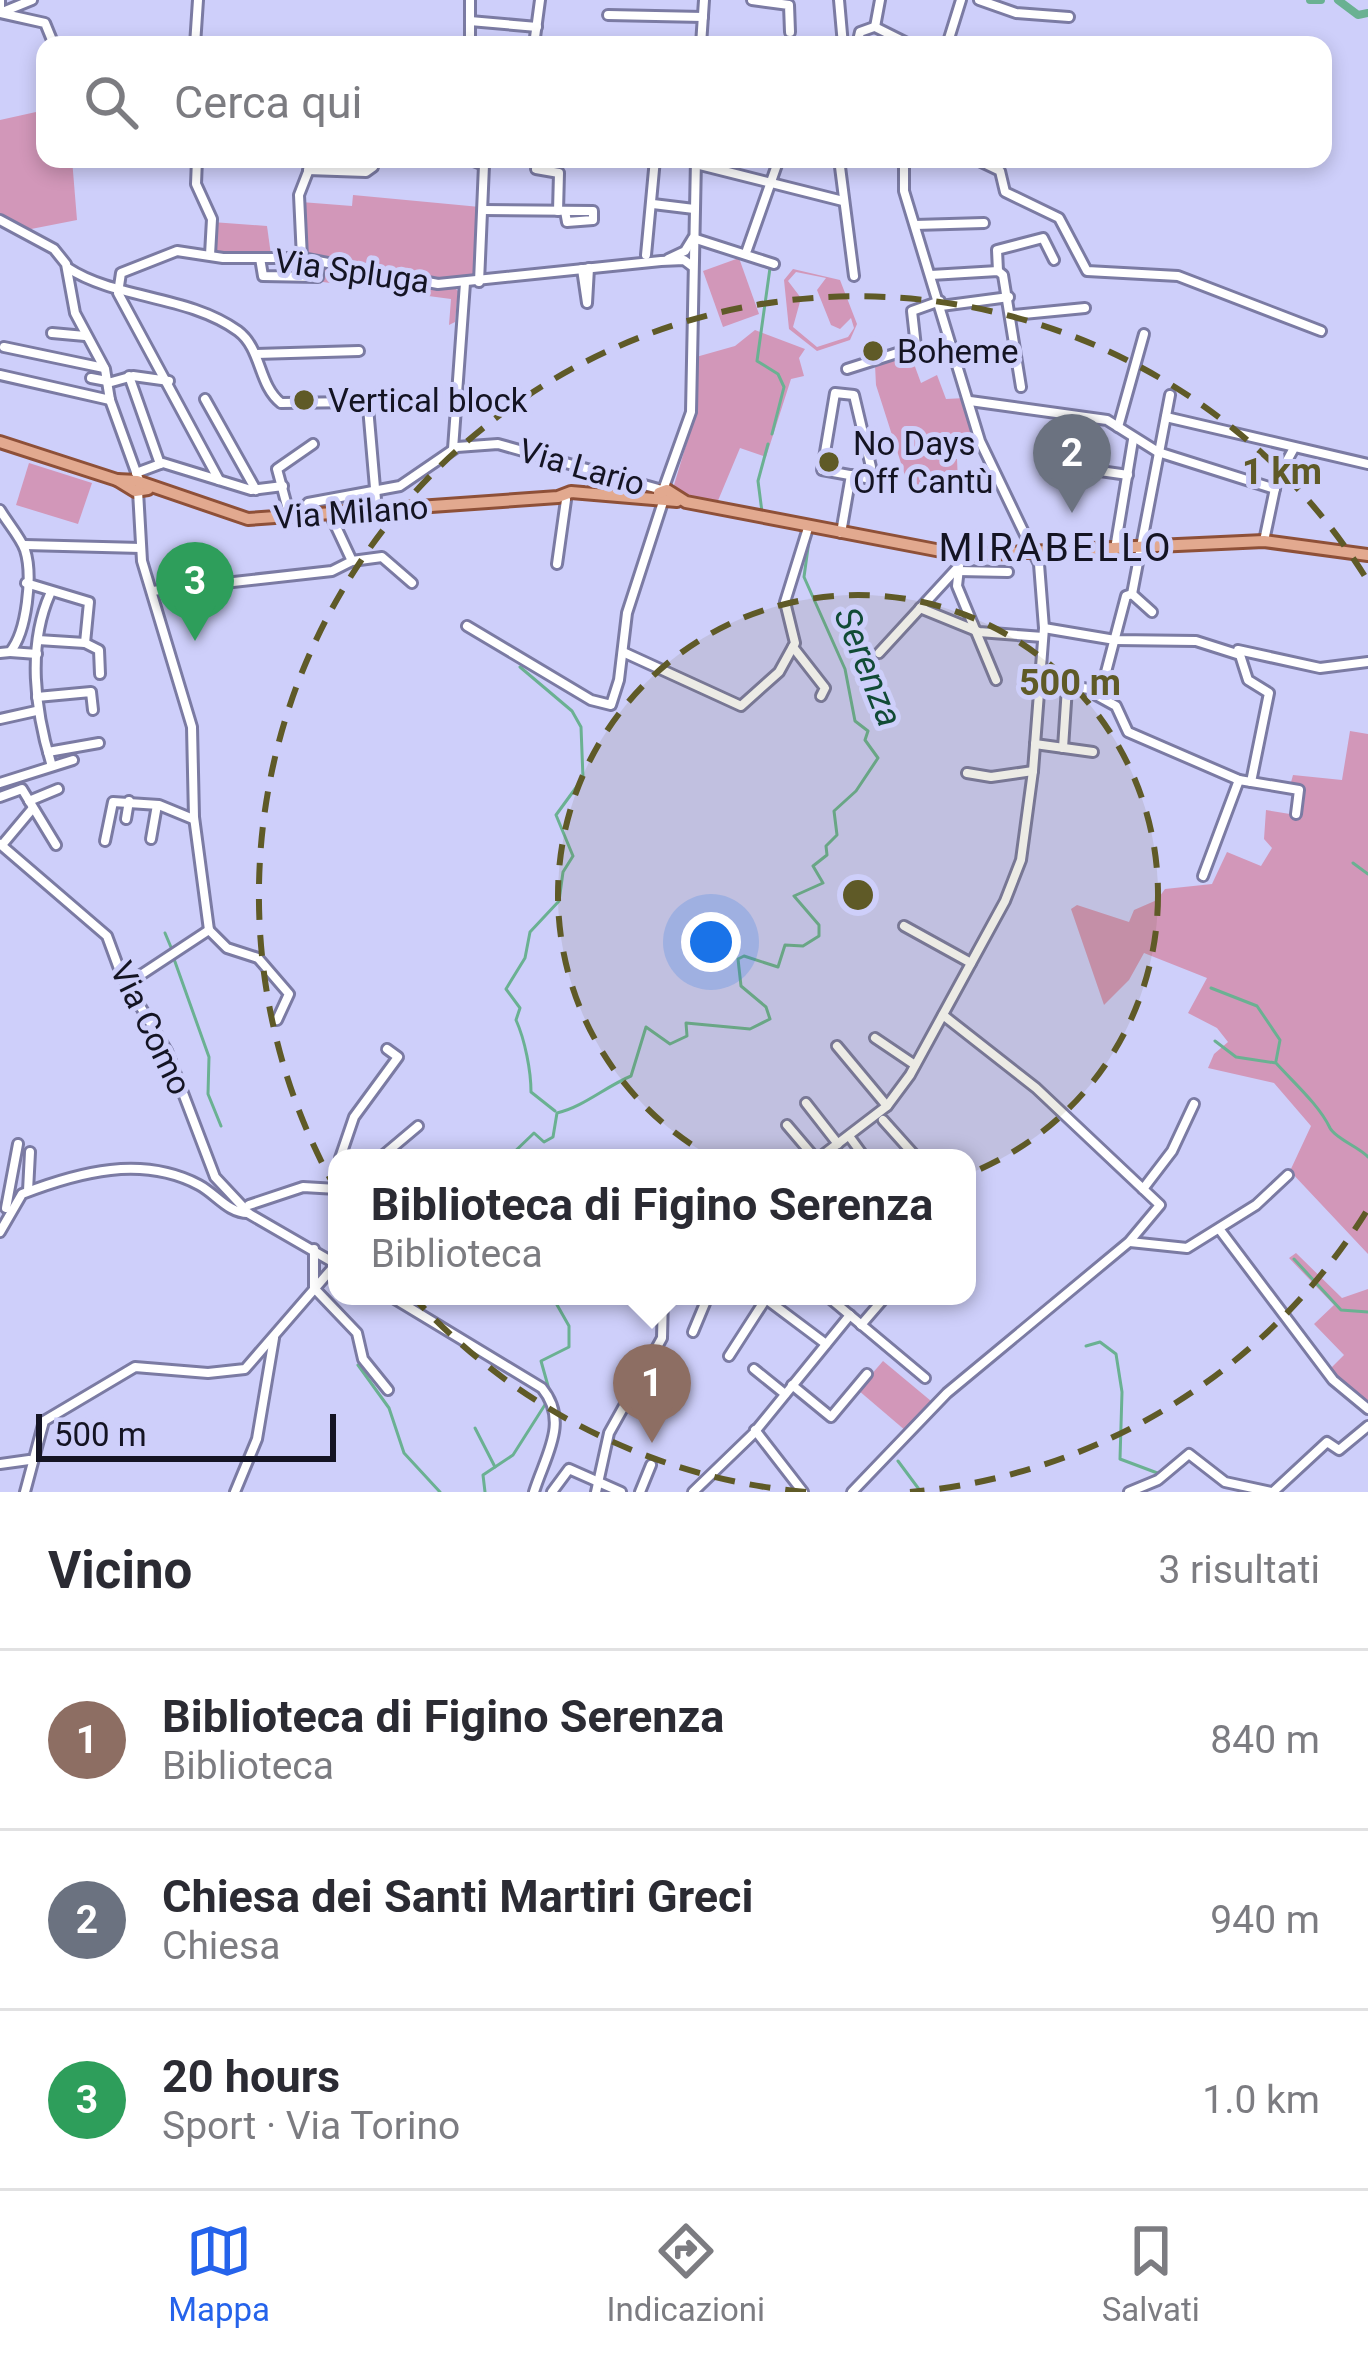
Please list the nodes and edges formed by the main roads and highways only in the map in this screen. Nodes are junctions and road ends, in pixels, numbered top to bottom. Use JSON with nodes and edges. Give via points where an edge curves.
{"nodes":[{"id":1,"x":0,"y":442,"type":"edge"},
{"id":2,"x":1368,"y":555,"type":"edge"}],
"edges":[{"from":1,"to":2,"type":"main road","name":"Via Milano","via":[[244,518],[662,495],[809,529],[842,528],[960,564],[1264,541]]}]}
